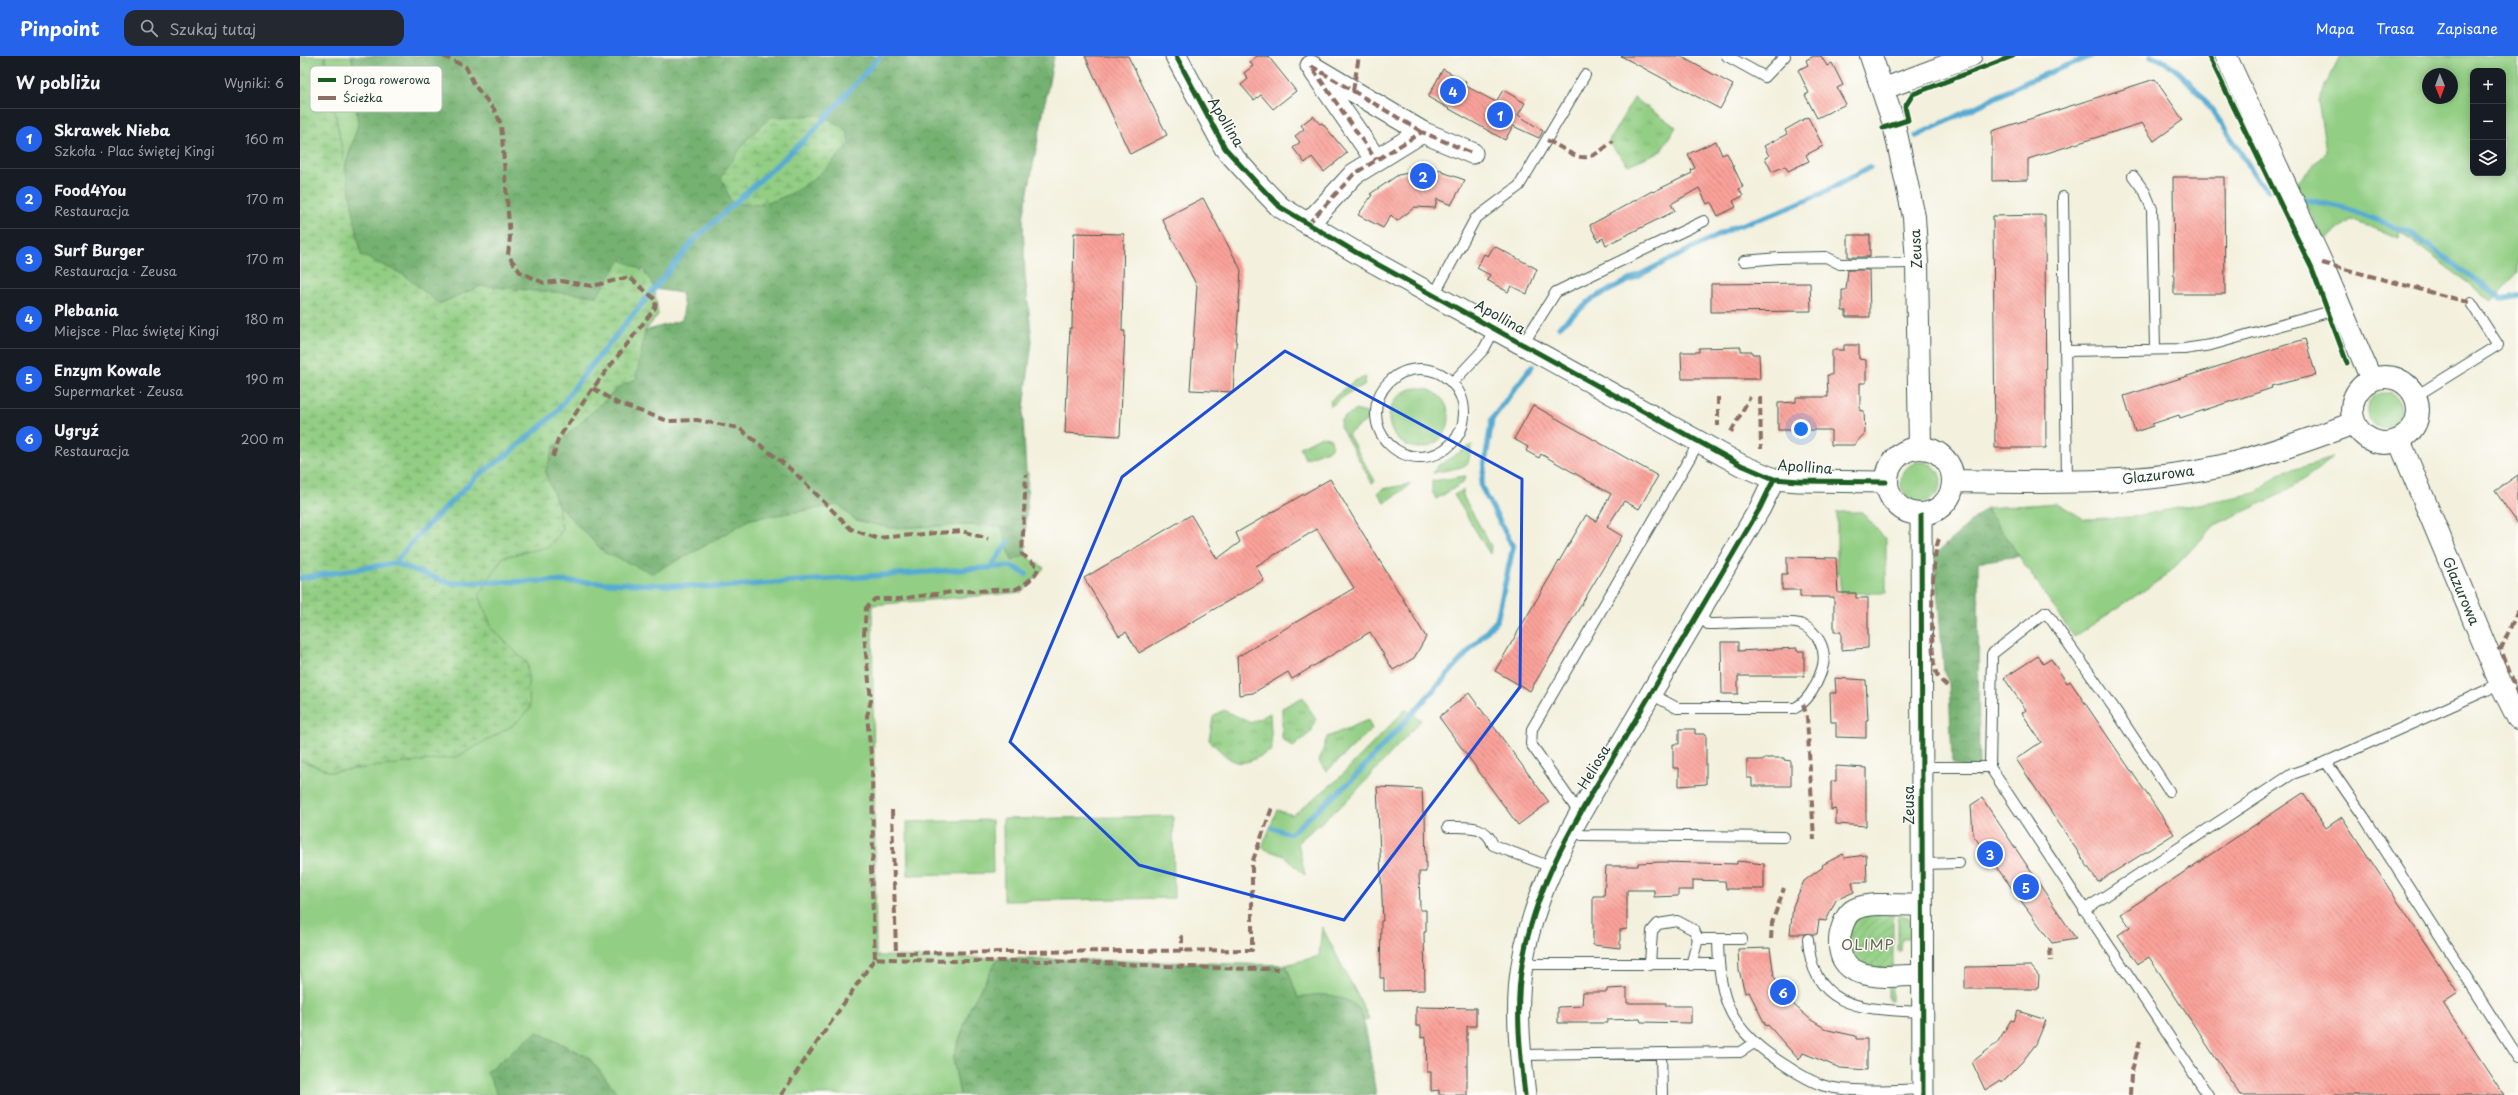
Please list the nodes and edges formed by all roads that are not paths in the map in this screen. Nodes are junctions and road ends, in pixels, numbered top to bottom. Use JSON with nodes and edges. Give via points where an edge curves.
{"nodes":[{"id":1,"x":1176,"y":56,"type":"edge"},
{"id":2,"x":1727,"y":56,"type":"edge"},
{"id":3,"x":1785,"y":56,"type":"edge"},
{"id":4,"x":1870,"y":56,"type":"edge"},
{"id":5,"x":1971,"y":56,"type":"edge"},
{"id":6,"x":2226,"y":56,"type":"edge"},
{"id":7,"x":1585,"y":75,"type":"dead end"},
{"id":8,"x":1883,"y":89,"type":"junction"},
{"id":9,"x":1422,"y":132,"type":"junction"},
{"id":10,"x":1472,"y":153,"type":"dead end"},
{"id":11,"x":1376,"y":160,"type":"junction"},
{"id":12,"x":2133,"y":176,"type":"dead end"},
{"id":13,"x":2064,"y":197,"type":"dead end"},
{"id":14,"x":1704,"y":221,"type":"dead end"},
{"id":15,"x":1308,"y":224,"type":"junction"},
{"id":16,"x":1744,"y":261,"type":"dead end"},
{"id":17,"x":1917,"y":263,"type":"junction"},
{"id":18,"x":1434,"y":295,"type":"junction"},
{"id":19,"x":2471,"y":303,"type":"dead end"},
{"id":20,"x":2342,"y":308,"type":"junction"},
{"id":21,"x":1495,"y":328,"type":"junction"},
{"id":22,"x":1523,"y":344,"type":"junction"},
{"id":23,"x":2155,"y":349,"type":"junction"},
{"id":24,"x":2066,"y":351,"type":"junction"},
{"id":25,"x":2372,"y":379,"type":"junction"},
{"id":26,"x":1453,"y":382,"type":"junction"},
{"id":27,"x":2416,"y":396,"type":"junction"},
{"id":28,"x":2354,"y":423,"type":"junction"},
{"id":29,"x":2399,"y":440,"type":"junction"},
{"id":30,"x":1699,"y":442,"type":"junction"},
{"id":31,"x":1920,"y":448,"type":"junction"},
{"id":32,"x":1774,"y":479,"type":"junction"},
{"id":33,"x":1954,"y":481,"type":"junction"},
{"id":34,"x":2067,"y":481,"type":"junction"},
{"id":35,"x":1886,"y":482,"type":"junction"},
{"id":36,"x":1920,"y":515,"type":"junction"},
{"id":37,"x":1698,"y":615,"type":"junction"},
{"id":38,"x":2500,"y":682,"type":"junction"},
{"id":39,"x":1651,"y":694,"type":"junction"},
{"id":40,"x":2518,"y":718,"type":"edge"},
{"id":41,"x":2326,"y":762,"type":"junction"},
{"id":42,"x":1921,"y":767,"type":"junction"},
{"id":43,"x":1990,"y":767,"type":"junction"},
{"id":44,"x":2169,"y":791,"type":"dead end"},
{"id":45,"x":1575,"y":821,"type":"junction"},
{"id":46,"x":1448,"y":827,"type":"dead end"},
{"id":47,"x":1784,"y":837,"type":"dead end"},
{"id":48,"x":1959,"y":863,"type":"dead end"},
{"id":49,"x":1921,"y":864,"type":"junction"},
{"id":50,"x":1551,"y":867,"type":"junction"},
{"id":51,"x":1921,"y":905,"type":"junction"},
{"id":52,"x":2084,"y":910,"type":"junction"},
{"id":53,"x":1698,"y":939,"type":"junction"},
{"id":54,"x":1718,"y":939,"type":"junction"},
{"id":55,"x":1742,"y":939,"type":"dead end"},
{"id":56,"x":1808,"y":939,"type":"dead end"},
{"id":57,"x":1522,"y":964,"type":"junction"},
{"id":58,"x":1718,"y":964,"type":"junction"},
{"id":59,"x":1650,"y":965,"type":"junction"},
{"id":60,"x":1691,"y":965,"type":"junction"},
{"id":61,"x":1922,"y":976,"type":"junction"},
{"id":62,"x":1922,"y":1012,"type":"junction"},
{"id":63,"x":1754,"y":1043,"type":"junction"},
{"id":64,"x":1661,"y":1053,"type":"junction"},
{"id":65,"x":1520,"y":1055,"type":"junction"},
{"id":66,"x":2518,"y":1058,"type":"edge"},
{"id":67,"x":1922,"y":1092,"type":"edge"},
{"id":68,"x":1525,"y":1095,"type":"edge"},
{"id":69,"x":1662,"y":1095,"type":"edge"},
{"id":70,"x":2208,"y":1095,"type":"edge"}],
"edges":[{"from":1,"to":15,"type":"street","name":"Apollina","via":[[1225,148],[1280,207]]},
{"from":2,"to":3,"type":"lane","via":[[1765,77]]},
{"from":4,"to":8,"type":"street","name":"Zeusa"},
{"from":5,"to":8,"type":"street"},
{"from":6,"to":20,"type":"street"},
{"from":7,"to":18,"type":"lane","via":[[1519,186],[1475,219]]},
{"from":8,"to":17,"type":"street","name":"Zeusa","via":[[1903,160],[1914,217]]},
{"from":9,"to":10,"type":"street"},
{"from":9,"to":11,"type":"street"},
{"from":9,"to":11,"type":"street","via":[[1311,66]]},
{"from":11,"to":15,"type":"street","via":[[1354,174]]},
{"from":12,"to":23,"type":"lane","via":[[2145,192],[2152,209]]},
{"from":13,"to":24,"type":"lane"},
{"from":14,"to":22,"type":"lane","via":[[1556,292]]},
{"from":15,"to":18,"type":"street","name":"Apollina"},
{"from":16,"to":17,"type":"lane","via":[[1826,257],[1840,264]]},
{"from":17,"to":31,"type":"street","name":"Zeusa"},
{"from":18,"to":21,"type":"street","name":"Apollina"},
{"from":19,"to":27,"type":"lane","via":[[2498,345]]},
{"from":20,"to":23,"type":"lane","via":[[2211,345]]},
{"from":20,"to":25,"type":"street"},
{"from":21,"to":22,"type":"street","name":"Apollina"},
{"from":21,"to":26,"type":"lane","via":[[1484,349]]},
{"from":22,"to":30,"type":"street","name":"Apollina"},
{"from":23,"to":24,"type":"lane"},
{"from":24,"to":34,"type":"lane"},
{"from":25,"to":27,"type":"street","via":[[2384,376],[2397,379],[2408,385]]},
{"from":25,"to":28,"type":"street","via":[[2361,386],[2354,398],[2351,411]]},
{"from":26,"to":26,"type":"lane","via":[[1433,370],[1410,368],[1390,379],[1377,399],[1375,420],[1384,440],[1400,454],[1421,458],[1446,450],[1462,429],[1464,403]]},
{"from":27,"to":29,"type":"street","via":[[2416,422],[2410,433]]},
{"from":28,"to":29,"type":"street","via":[[2362,434],[2373,441],[2386,443]]},
{"from":28,"to":34,"type":"street","name":"Glazurowa","via":[[2268,454],[2221,466],[2179,474],[2120,480]]},
{"from":29,"to":38,"type":"street","name":"Glazurowa"},
{"from":30,"to":32,"type":"street","name":"Apollina","via":[[1741,465]]},
{"from":30,"to":45,"type":"lane","via":[[1532,729],[1531,744]]},
{"from":31,"to":33,"type":"street","via":[[1933,450],[1944,458],[1951,468]]},
{"from":31,"to":35,"type":"street","via":[[1907,450],[1896,458],[1889,469]]},
{"from":32,"to":35,"type":"street","name":"Apollina","via":[[1798,482]]},
{"from":32,"to":37,"type":"street","name":"Heliosa"},
{"from":33,"to":34,"type":"street","name":"Glazurowa"},
{"from":33,"to":36,"type":"street","via":[[1951,494],[1944,505],[1933,512]]},
{"from":35,"to":36,"type":"street","via":[[1889,495],[1897,506],[1908,513]]},
{"from":36,"to":42,"type":"street","name":"Zeusa"},
{"from":37,"to":39,"type":"street","name":"Heliosa"},
{"from":37,"to":39,"type":"lane","via":[[1708,624],[1799,623],[1813,632],[1822,643],[1823,664],[1818,681],[1803,704],[1795,708],[1678,708]]},
{"from":38,"to":40,"type":"street","name":"Glazurowa"},
{"from":38,"to":41,"type":"lane"},
{"from":39,"to":45,"type":"street","name":"Heliosa"},
{"from":41,"to":52,"type":"lane","via":[[2292,774]]},
{"from":41,"to":66,"type":"lane"},
{"from":42,"to":43,"type":"lane"},
{"from":42,"to":49,"type":"street","name":"Zeusa"},
{"from":43,"to":44,"type":"lane","via":[[1992,654],[2046,612]]},
{"from":43,"to":52,"type":"lane"},
{"from":45,"to":47,"type":"lane","via":[[1582,835]]},
{"from":45,"to":50,"type":"street","name":"Heliosa"},
{"from":46,"to":50,"type":"lane","via":[[1479,827],[1490,834],[1493,844]]},
{"from":48,"to":49,"type":"lane"},
{"from":49,"to":51,"type":"street","name":"Zeusa"},
{"from":50,"to":57,"type":"street","name":"Heliosa","via":[[1540,896]]},
{"from":51,"to":61,"type":"street","name":"Zeusa"},
{"from":51,"to":61,"type":"street","via":[[1866,906],[1854,910],[1847,915],[1840,934],[1840,951],[1844,962],[1854,971],[1877,976]]},
{"from":52,"to":70,"type":"lane"},
{"from":53,"to":54,"type":"lane"},
{"from":53,"to":59,"type":"lane","via":[[1694,930],[1686,924],[1676,921],[1658,924],[1652,931]]},
{"from":53,"to":60,"type":"lane"},
{"from":54,"to":55,"type":"lane"},
{"from":54,"to":58,"type":"lane"},
{"from":56,"to":62,"type":"lane","via":[[1809,957],[1820,980],[1846,1003],[1863,1008]]},
{"from":57,"to":59,"type":"lane"},
{"from":57,"to":65,"type":"street","name":"Heliosa","via":[[1518,1025]]},
{"from":58,"to":60,"type":"lane"},
{"from":58,"to":63,"type":"lane","via":[[1720,984],[1728,1006],[1738,1025]]},
{"from":59,"to":60,"type":"lane"},
{"from":61,"to":62,"type":"street","name":"Zeusa"},
{"from":62,"to":67,"type":"street","name":"Zeusa"},
{"from":63,"to":64,"type":"lane","via":[[1740,1052]]},
{"from":63,"to":67,"type":"lane","via":[[1793,1070],[1826,1086]]},
{"from":64,"to":65,"type":"lane"},
{"from":64,"to":69,"type":"lane"},
{"from":65,"to":68,"type":"street","name":"Heliosa"}]}
